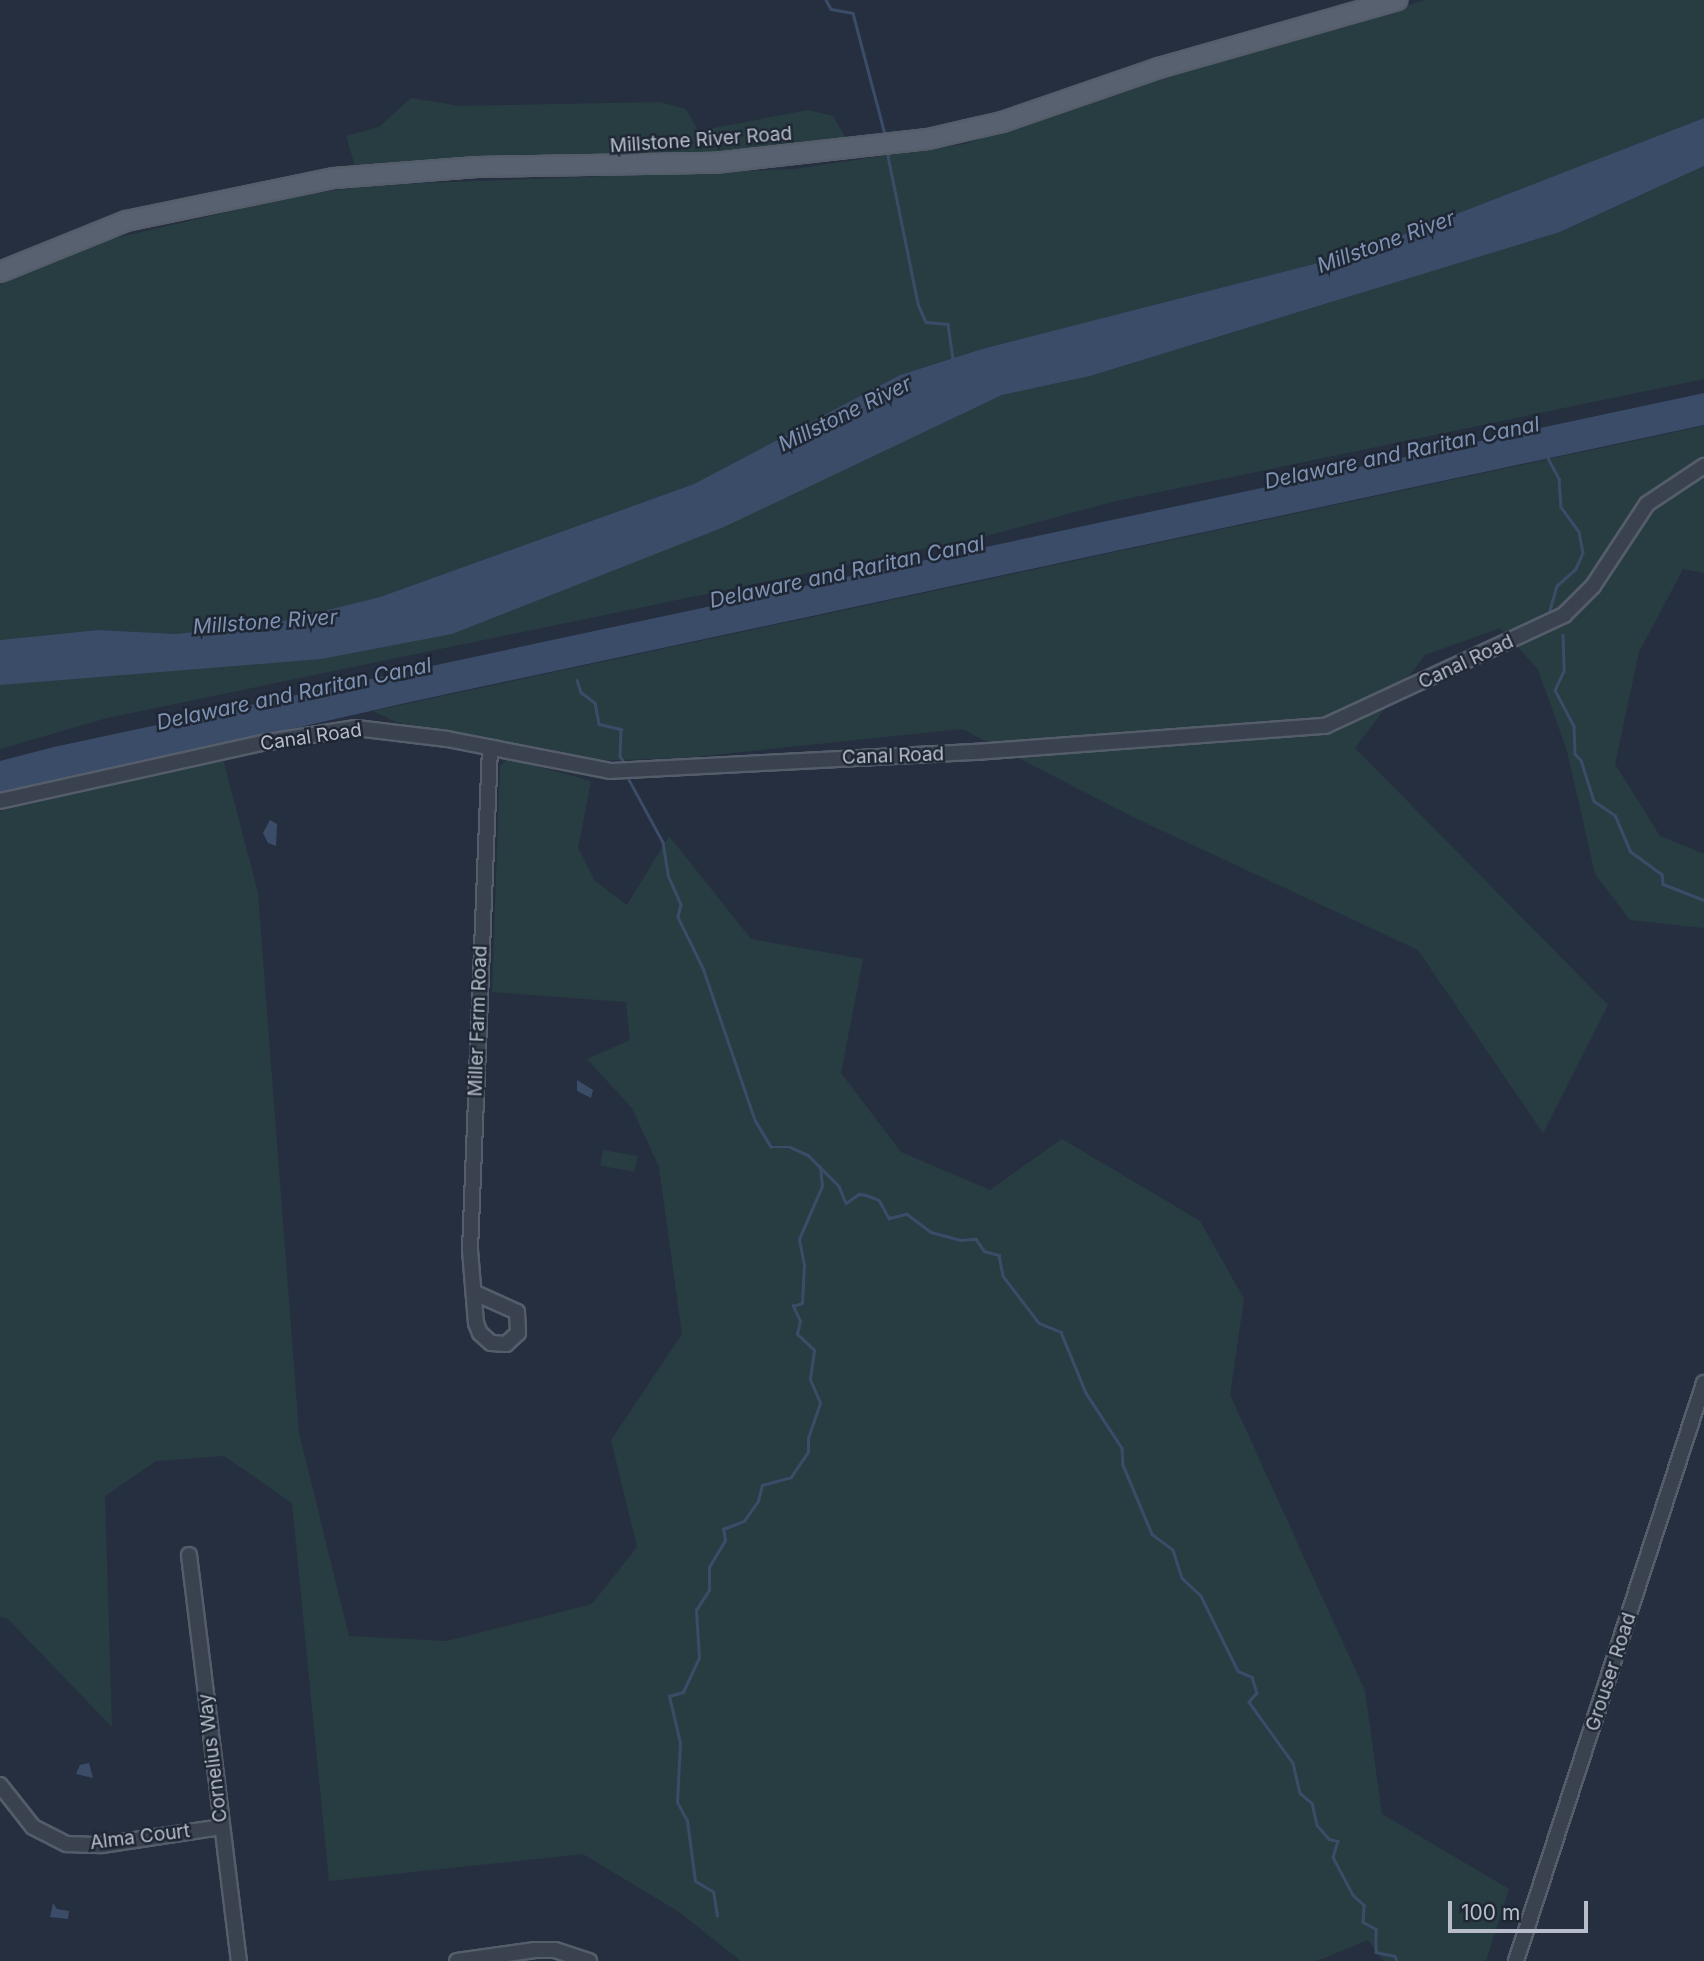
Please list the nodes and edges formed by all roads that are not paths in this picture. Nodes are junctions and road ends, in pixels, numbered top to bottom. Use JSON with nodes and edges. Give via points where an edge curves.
{"nodes":[{"id":1,"x":1398,"y":0,"type":"edge"},
{"id":2,"x":0,"y":272,"type":"edge"},
{"id":3,"x":1704,"y":466,"type":"edge"},
{"id":4,"x":490,"y":748,"type":"junction"},
{"id":5,"x":0,"y":801,"type":"edge"},
{"id":6,"x":475,"y":1293,"type":"dead end"},
{"id":7,"x":1704,"y":1383,"type":"edge"},
{"id":8,"x":189,"y":1555,"type":"dead end"},
{"id":9,"x":0,"y":1785,"type":"edge"},
{"id":10,"x":221,"y":1828,"type":"junction"},
{"id":11,"x":239,"y":1961,"type":"edge"},
{"id":12,"x":457,"y":1961,"type":"edge"},
{"id":13,"x":589,"y":1961,"type":"edge"},
{"id":14,"x":1516,"y":1961,"type":"edge"}],
"edges":[{"from":1,"to":2,"type":"main road","name":"Millstone River Road","via":[[1159,68],[992,125],[928,139],[714,163],[477,167],[334,178],[126,221]]},
{"from":3,"to":4,"type":"street","name":"Canal Road","via":[[1647,504],[1593,586],[1564,615],[1325,726],[964,753],[618,771],[582,769]]},
{"from":4,"to":5,"type":"street","name":"Canal Road","via":[[381,729],[343,729]]},
{"from":4,"to":6,"type":"street","name":"Miller Farm Road","via":[[470,1225]]},
{"from":7,"to":14,"type":"street","name":"Grouser Road"},
{"from":8,"to":10,"type":"street","name":"Cornelius Way"},
{"from":9,"to":10,"type":"street","name":"Alma Court","via":[[33,1826],[67,1844],[102,1845]]},
{"from":10,"to":11,"type":"street","name":"Cornelius Way"},
{"from":12,"to":13,"type":"street","via":[[535,1950],[555,1950]]}]}
